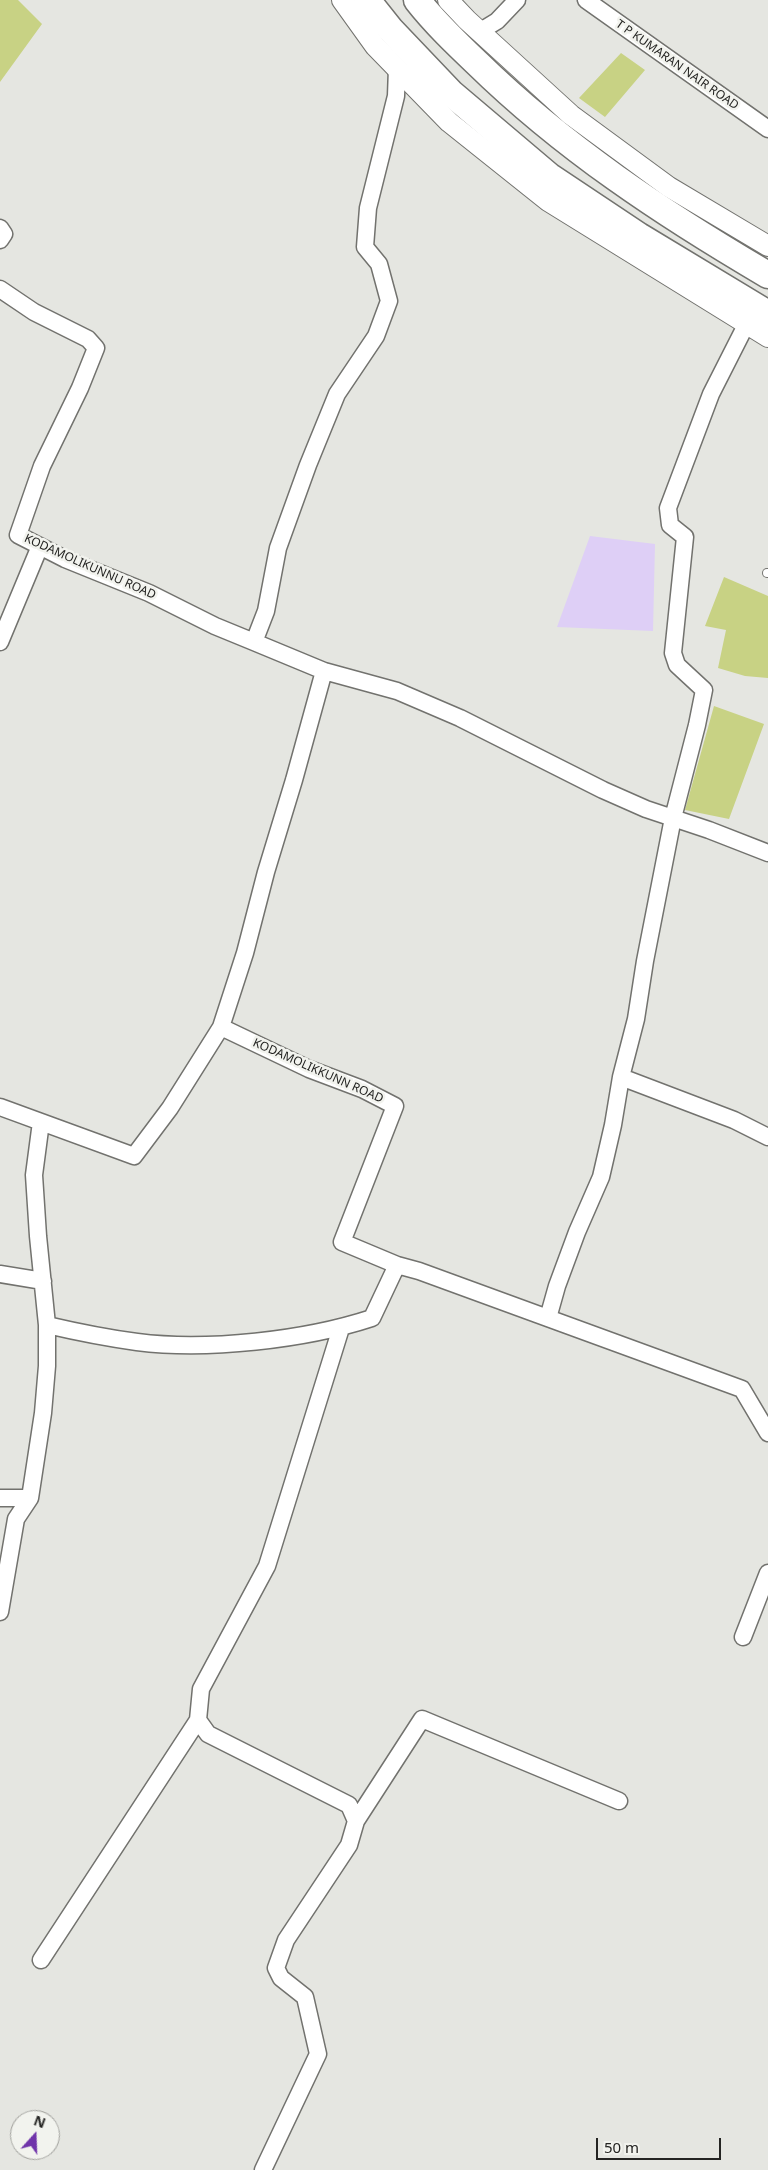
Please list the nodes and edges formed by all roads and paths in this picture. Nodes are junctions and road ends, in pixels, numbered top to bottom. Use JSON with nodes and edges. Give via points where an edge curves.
{"nodes":[{"id":1,"x":342,"y":0,"type":"edge"},
{"id":2,"x":367,"y":0,"type":"edge"},
{"id":3,"x":417,"y":0,"type":"edge"},
{"id":4,"x":448,"y":0,"type":"edge"},
{"id":5,"x":517,"y":0,"type":"edge"},
{"id":6,"x":586,"y":0,"type":"edge"},
{"id":7,"x":479,"y":32,"type":"junction"},
{"id":8,"x":397,"y":68,"type":"junction"},
{"id":9,"x":768,"y":130,"type":"edge"},
{"id":10,"x":0,"y":228,"type":"edge"},
{"id":11,"x":0,"y":240,"type":"edge"},
{"id":12,"x":768,"y":246,"type":"edge"},
{"id":13,"x":768,"y":275,"type":"edge"},
{"id":14,"x":0,"y":289,"type":"edge"},
{"id":15,"x":757,"y":319,"type":"edge"},
{"id":16,"x":768,"y":336,"type":"edge"},
{"id":17,"x":40,"y":546,"type":"junction"},
{"id":18,"x":0,"y":642,"type":"edge"},
{"id":19,"x":254,"y":642,"type":"junction"},
{"id":20,"x":324,"y":671,"type":"junction"},
{"id":21,"x":673,"y":818,"type":"junction"},
{"id":22,"x":768,"y":853,"type":"edge"},
{"id":23,"x":221,"y":1027,"type":"junction"},
{"id":24,"x":621,"y":1077,"type":"junction"},
{"id":25,"x":0,"y":1107,"type":"edge"},
{"id":26,"x":41,"y":1122,"type":"junction"},
{"id":27,"x":768,"y":1137,"type":"edge"},
{"id":28,"x":397,"y":1265,"type":"junction"},
{"id":29,"x":0,"y":1274,"type":"edge"},
{"id":30,"x":43,"y":1281,"type":"junction"},
{"id":31,"x":548,"y":1318,"type":"junction"},
{"id":32,"x":47,"y":1325,"type":"junction"},
{"id":33,"x":342,"y":1328,"type":"junction"},
{"id":34,"x":768,"y":1432,"type":"edge"},
{"id":35,"x":0,"y":1498,"type":"edge"},
{"id":36,"x":30,"y":1498,"type":"junction"},
{"id":37,"x":768,"y":1574,"type":"edge"},
{"id":38,"x":0,"y":1612,"type":"edge"},
{"id":39,"x":743,"y":1638,"type":"dead end"},
{"id":40,"x":198,"y":1720,"type":"junction"},
{"id":41,"x":619,"y":1801,"type":"dead end"},
{"id":42,"x":356,"y":1821,"type":"junction"},
{"id":43,"x":41,"y":1960,"type":"dead end"},
{"id":44,"x":263,"y":2170,"type":"edge"}],
"edges":[{"from":1,"to":8,"type":"street","via":[[375,46]]},
{"from":2,"to":15,"type":"highway","via":[[451,93],[549,176]]},
{"from":3,"to":13,"type":"highway","via":[[434,22],[505,91],[595,165],[694,232]]},
{"from":4,"to":7,"type":"street"},
{"from":5,"to":7,"type":"street","via":[[497,21]]},
{"from":6,"to":9,"type":"street","name":"T P KUMARAN NAIR ROAD"},
{"from":7,"to":12,"type":"street","via":[[571,115],[669,187]]},
{"from":8,"to":15,"type":"street","via":[[449,122],[548,201]]},
{"from":8,"to":19,"type":"street","via":[[396,96],[368,208],[365,247],[379,264],[389,300],[376,336],[337,394],[308,464],[278,548],[266,611]]},
{"from":10,"to":11,"type":"street","via":[[4,234]]},
{"from":14,"to":17,"type":"street","name":"KODAMOLIKUNNU ROAD","via":[[34,312],[88,338],[96,348],[42,466],[18,535]]},
{"from":15,"to":16,"type":"street"},
{"from":15,"to":21,"type":"street","via":[[710,394],[668,508],[670,525],[685,537],[673,653],[677,665],[704,690]]},
{"from":17,"to":18,"type":"street"},
{"from":17,"to":19,"type":"street","name":"KODAMOLIKUNNU ROAD"},
{"from":19,"to":20,"type":"street"},
{"from":20,"to":21,"type":"street","via":[[397,690],[603,790]]},
{"from":20,"to":23,"type":"street"},
{"from":21,"to":22,"type":"street"},
{"from":21,"to":24,"type":"street","via":[[644,961],[636,1019]]},
{"from":23,"to":26,"type":"street","via":[[170,1108],[134,1156]]},
{"from":23,"to":28,"type":"street","name":"KODAMOLIKKUNN ROAD","via":[[395,1106],[342,1242]]},
{"from":24,"to":27,"type":"street","via":[[734,1120]]},
{"from":24,"to":31,"type":"street","via":[[601,1177],[577,1232]]},
{"from":25,"to":26,"type":"street"},
{"from":26,"to":30,"type":"street","via":[[34,1175]]},
{"from":28,"to":31,"type":"street"},
{"from":28,"to":33,"type":"street","via":[[372,1318]]},
{"from":29,"to":30,"type":"street"},
{"from":30,"to":32,"type":"street"},
{"from":31,"to":34,"type":"street","via":[[742,1389]]},
{"from":32,"to":33,"type":"street","via":[[139,1342],[206,1345]]},
{"from":32,"to":36,"type":"street","via":[[44,1404]]},
{"from":33,"to":40,"type":"street","via":[[267,1566],[201,1689]]},
{"from":35,"to":36,"type":"street"},
{"from":36,"to":38,"type":"street","via":[[16,1520]]},
{"from":37,"to":39,"type":"street"},
{"from":40,"to":42,"type":"street","via":[[208,1734],[349,1805]]},
{"from":40,"to":43,"type":"street"},
{"from":41,"to":42,"type":"street","via":[[422,1719]]},
{"from":42,"to":44,"type":"street","via":[[349,1845],[286,1940],[279,1956],[276,1968],[281,1978],[305,1997],[318,2054]]}]}
